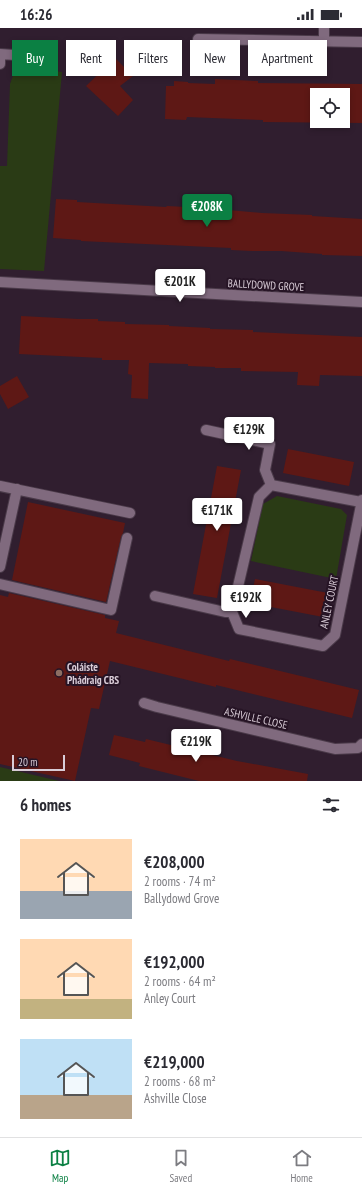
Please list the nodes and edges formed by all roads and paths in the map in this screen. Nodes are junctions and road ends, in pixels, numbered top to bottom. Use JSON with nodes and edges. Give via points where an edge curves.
{"nodes":[{"id":1,"x":324,"y":28,"type":"edge"},
{"id":2,"x":198,"y":39,"type":"dead end"},
{"id":3,"x":261,"y":40,"type":"edge"},
{"id":4,"x":324,"y":40,"type":"edge"},
{"id":5,"x":327,"y":41,"type":"edge"},
{"id":6,"x":362,"y":42,"type":"edge"},
{"id":7,"x":12,"y":55,"type":"edge"},
{"id":8,"x":0,"y":64,"type":"edge"},
{"id":9,"x":0,"y":282,"type":"edge"},
{"id":10,"x":362,"y":302,"type":"edge"},
{"id":11,"x":206,"y":430,"type":"dead end"},
{"id":12,"x":271,"y":485,"type":"junction"},
{"id":13,"x":0,"y":486,"type":"edge"},
{"id":14,"x":17,"y":489,"type":"junction"},
{"id":15,"x":362,"y":501,"type":"edge"},
{"id":16,"x":130,"y":512,"type":"dead end"},
{"id":17,"x":127,"y":538,"type":"dead end"},
{"id":18,"x":0,"y":567,"type":"edge"},
{"id":19,"x":0,"y":584,"type":"edge"},
{"id":20,"x":155,"y":596,"type":"dead end"},
{"id":21,"x":232,"y":612,"type":"junction"},
{"id":22,"x":144,"y":703,"type":"dead end"},
{"id":23,"x":362,"y":744,"type":"edge"}],
"edges":[{"from":1,"to":4,"type":"street"},
{"from":2,"to":3,"type":"street"},
{"from":5,"to":6,"type":"street"},
{"from":7,"to":8,"type":"street","via":[[0,54]]},
{"from":9,"to":10,"type":"street","name":"BALLYDOWD GROVE"},
{"from":11,"to":12,"type":"street","via":[[270,444],[265,470]]},
{"from":12,"to":15,"type":"street","name":"ANLEY COURT"},
{"from":12,"to":21,"type":"street","via":[[259,497]]},
{"from":13,"to":14,"type":"street"},
{"from":14,"to":16,"type":"street"},
{"from":14,"to":18,"type":"street"},
{"from":15,"to":21,"type":"street","name":"ANLEY COURT","via":[[335,635],[323,646],[239,629]]},
{"from":17,"to":19,"type":"street","via":[[111,610]]},
{"from":20,"to":21,"type":"street"},
{"from":22,"to":23,"type":"street","name":"ASHVILLE CLOSE","via":[[335,749],[358,748]]}]}
